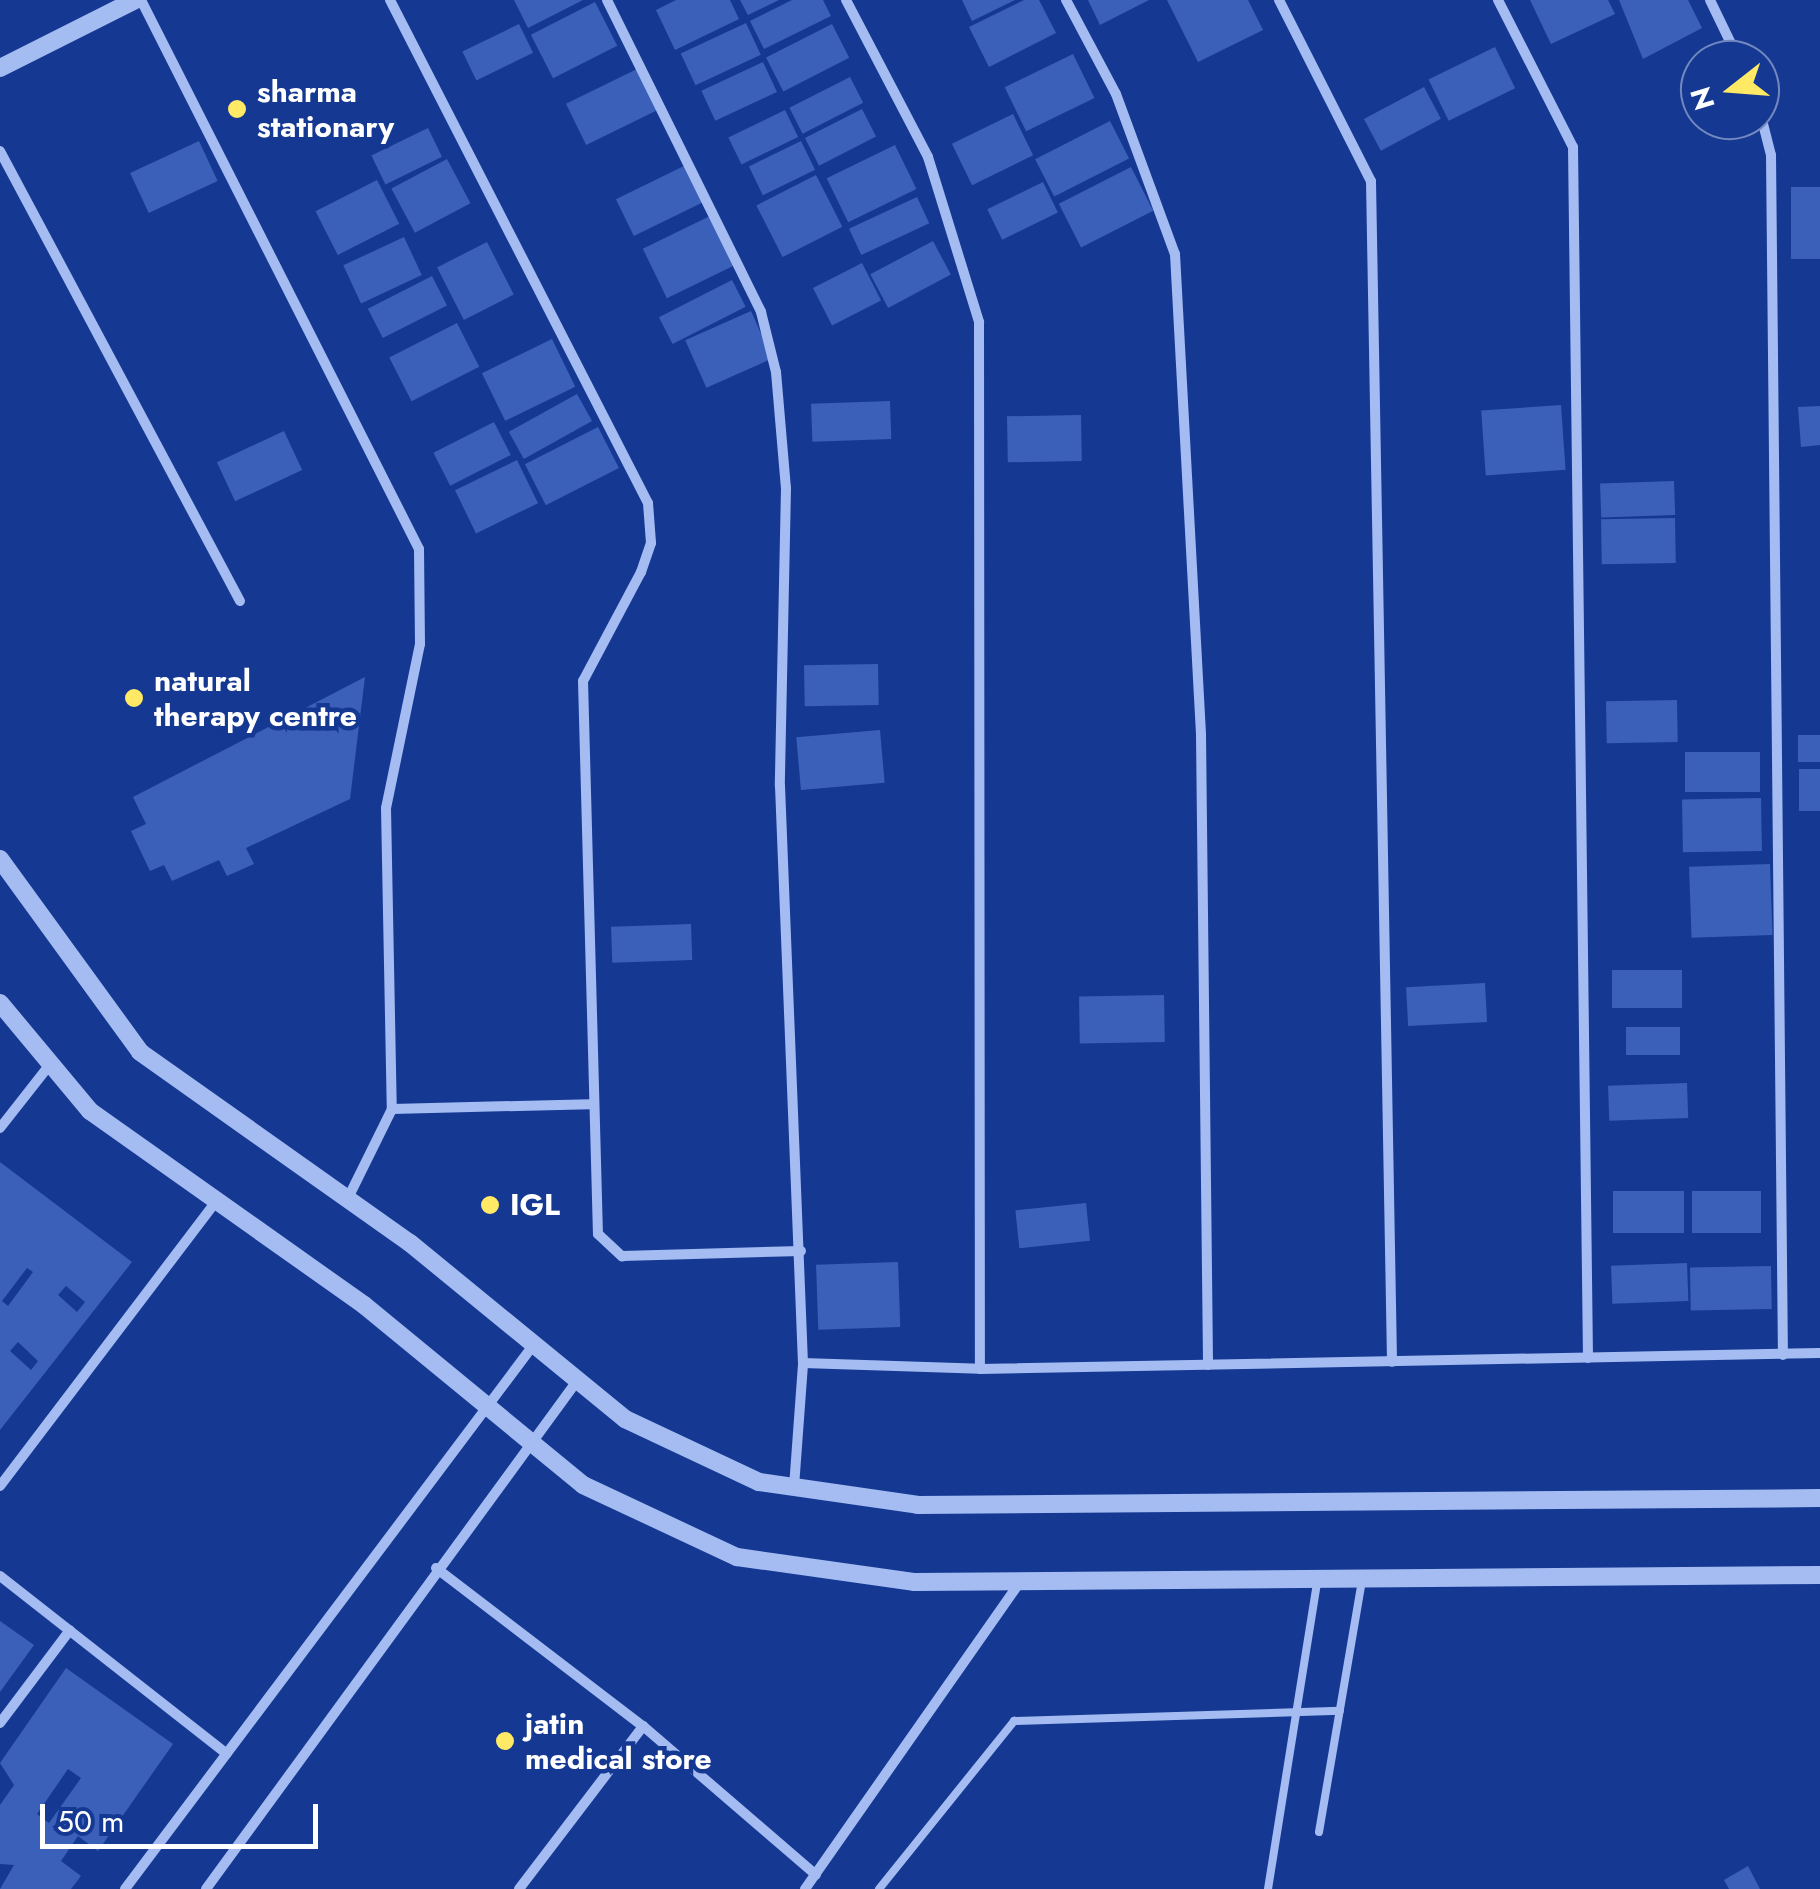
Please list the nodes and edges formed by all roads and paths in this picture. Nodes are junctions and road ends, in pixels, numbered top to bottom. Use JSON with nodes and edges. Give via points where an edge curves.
{"nodes":[{"id":1,"x":138,"y":0,"type":"edge"},
{"id":2,"x":390,"y":0,"type":"edge"},
{"id":3,"x":607,"y":0,"type":"edge"},
{"id":4,"x":846,"y":0,"type":"edge"},
{"id":5,"x":1066,"y":0,"type":"edge"},
{"id":6,"x":1278,"y":0,"type":"edge"},
{"id":7,"x":1498,"y":0,"type":"edge"},
{"id":8,"x":1710,"y":0,"type":"edge"},
{"id":9,"x":1729,"y":40,"type":"edge"},
{"id":10,"x":0,"y":68,"type":"edge"},
{"id":11,"x":1767,"y":140,"type":"edge"},
{"id":12,"x":0,"y":150,"type":"edge"},
{"id":13,"x":240,"y":601,"type":"dead end"},
{"id":14,"x":0,"y":858,"type":"edge"},
{"id":15,"x":0,"y":1004,"type":"edge"},
{"id":16,"x":48,"y":1067,"type":"junction"},
{"id":17,"x":590,"y":1104,"type":"junction"},
{"id":18,"x":392,"y":1109,"type":"junction"},
{"id":19,"x":0,"y":1128,"type":"edge"},
{"id":20,"x":346,"y":1200,"type":"junction"},
{"id":21,"x":215,"y":1203,"type":"junction"},
{"id":22,"x":801,"y":1251,"type":"junction"},
{"id":23,"x":535,"y":1343,"type":"junction"},
{"id":24,"x":1820,"y":1353,"type":"edge"},
{"id":25,"x":1783,"y":1355,"type":"junction"},
{"id":26,"x":1588,"y":1358,"type":"junction"},
{"id":27,"x":1392,"y":1362,"type":"junction"},
{"id":28,"x":803,"y":1363,"type":"junction"},
{"id":29,"x":1208,"y":1365,"type":"junction"},
{"id":30,"x":980,"y":1369,"type":"junction"},
{"id":31,"x":577,"y":1382,"type":"junction"},
{"id":32,"x":487,"y":1403,"type":"junction"},
{"id":33,"x":527,"y":1441,"type":"junction"},
{"id":34,"x":0,"y":1486,"type":"edge"},
{"id":35,"x":794,"y":1488,"type":"junction"},
{"id":36,"x":1820,"y":1498,"type":"edge"},
{"id":37,"x":436,"y":1568,"type":"junction"},
{"id":38,"x":1820,"y":1575,"type":"edge"},
{"id":39,"x":0,"y":1576,"type":"edge"},
{"id":40,"x":1318,"y":1576,"type":"junction"},
{"id":41,"x":1362,"y":1576,"type":"junction"},
{"id":42,"x":1021,"y":1581,"type":"junction"},
{"id":43,"x":70,"y":1630,"type":"junction"},
{"id":44,"x":1302,"y":1710,"type":"junction"},
{"id":45,"x":1340,"y":1711,"type":"junction"},
{"id":46,"x":0,"y":1724,"type":"edge"},
{"id":47,"x":643,"y":1726,"type":"junction"},
{"id":48,"x":227,"y":1754,"type":"junction"},
{"id":49,"x":1319,"y":1832,"type":"dead end"},
{"id":50,"x":816,"y":1874,"type":"junction"},
{"id":51,"x":125,"y":1889,"type":"edge"},
{"id":52,"x":206,"y":1889,"type":"edge"},
{"id":53,"x":519,"y":1889,"type":"edge"},
{"id":54,"x":805,"y":1889,"type":"edge"},
{"id":55,"x":879,"y":1889,"type":"edge"},
{"id":56,"x":1268,"y":1889,"type":"edge"}],
"edges":[{"from":1,"to":10,"type":"street"},
{"from":1,"to":18,"type":"street","via":[[419,549],[420,644],[386,808]]},
{"from":2,"to":17,"type":"street","via":[[648,502],[651,543],[641,572],[583,680]]},
{"from":3,"to":22,"type":"street","via":[[761,312],[776,372],[786,488],[780,786]]},
{"from":4,"to":30,"type":"street","via":[[928,158],[978,322]]},
{"from":5,"to":29,"type":"street","via":[[1116,94],[1175,254],[1201,735]]},
{"from":6,"to":27,"type":"street","via":[[1371,181]]},
{"from":7,"to":26,"type":"street","via":[[1573,147]]},
{"from":8,"to":9,"type":"street"},
{"from":11,"to":25,"type":"street"},
{"from":12,"to":13,"type":"street"},
{"from":14,"to":20,"type":"street","via":[[140,1052]]},
{"from":15,"to":16,"type":"street"},
{"from":16,"to":19,"type":"street"},
{"from":16,"to":21,"type":"street","via":[[90,1111]]},
{"from":17,"to":18,"type":"street"},
{"from":17,"to":22,"type":"street","via":[[598,1234],[612,1253]]},
{"from":18,"to":20,"type":"street"},
{"from":20,"to":23,"type":"street"},
{"from":21,"to":32,"type":"street"},
{"from":21,"to":34,"type":"street"},
{"from":22,"to":28,"type":"street"},
{"from":23,"to":31,"type":"street"},
{"from":23,"to":32,"type":"street"},
{"from":24,"to":25,"type":"street"},
{"from":25,"to":26,"type":"street"},
{"from":26,"to":27,"type":"street"},
{"from":27,"to":29,"type":"street"},
{"from":28,"to":30,"type":"street"},
{"from":28,"to":35,"type":"street"},
{"from":29,"to":30,"type":"street"},
{"from":31,"to":33,"type":"street"},
{"from":31,"to":35,"type":"street","via":[[694,1455]]},
{"from":32,"to":33,"type":"street"},
{"from":32,"to":48,"type":"street"},
{"from":33,"to":37,"type":"street"},
{"from":33,"to":42,"type":"street","via":[[584,1484],[737,1557],[915,1582]]},
{"from":35,"to":36,"type":"street","via":[[918,1505]]},
{"from":37,"to":47,"type":"street"},
{"from":37,"to":52,"type":"street"},
{"from":38,"to":41,"type":"street"},
{"from":39,"to":43,"type":"street"},
{"from":40,"to":41,"type":"street"},
{"from":40,"to":42,"type":"street"},
{"from":40,"to":44,"type":"lane"},
{"from":41,"to":45,"type":"lane"},
{"from":42,"to":50,"type":"street"},
{"from":43,"to":46,"type":"street"},
{"from":43,"to":48,"type":"street"},
{"from":44,"to":45,"type":"lane"},
{"from":44,"to":55,"type":"lane","via":[[1014,1721]]},
{"from":44,"to":56,"type":"lane"},
{"from":45,"to":49,"type":"lane"},
{"from":47,"to":50,"type":"street"},
{"from":47,"to":53,"type":"street"},
{"from":48,"to":51,"type":"street"},
{"from":50,"to":54,"type":"street"}]}
